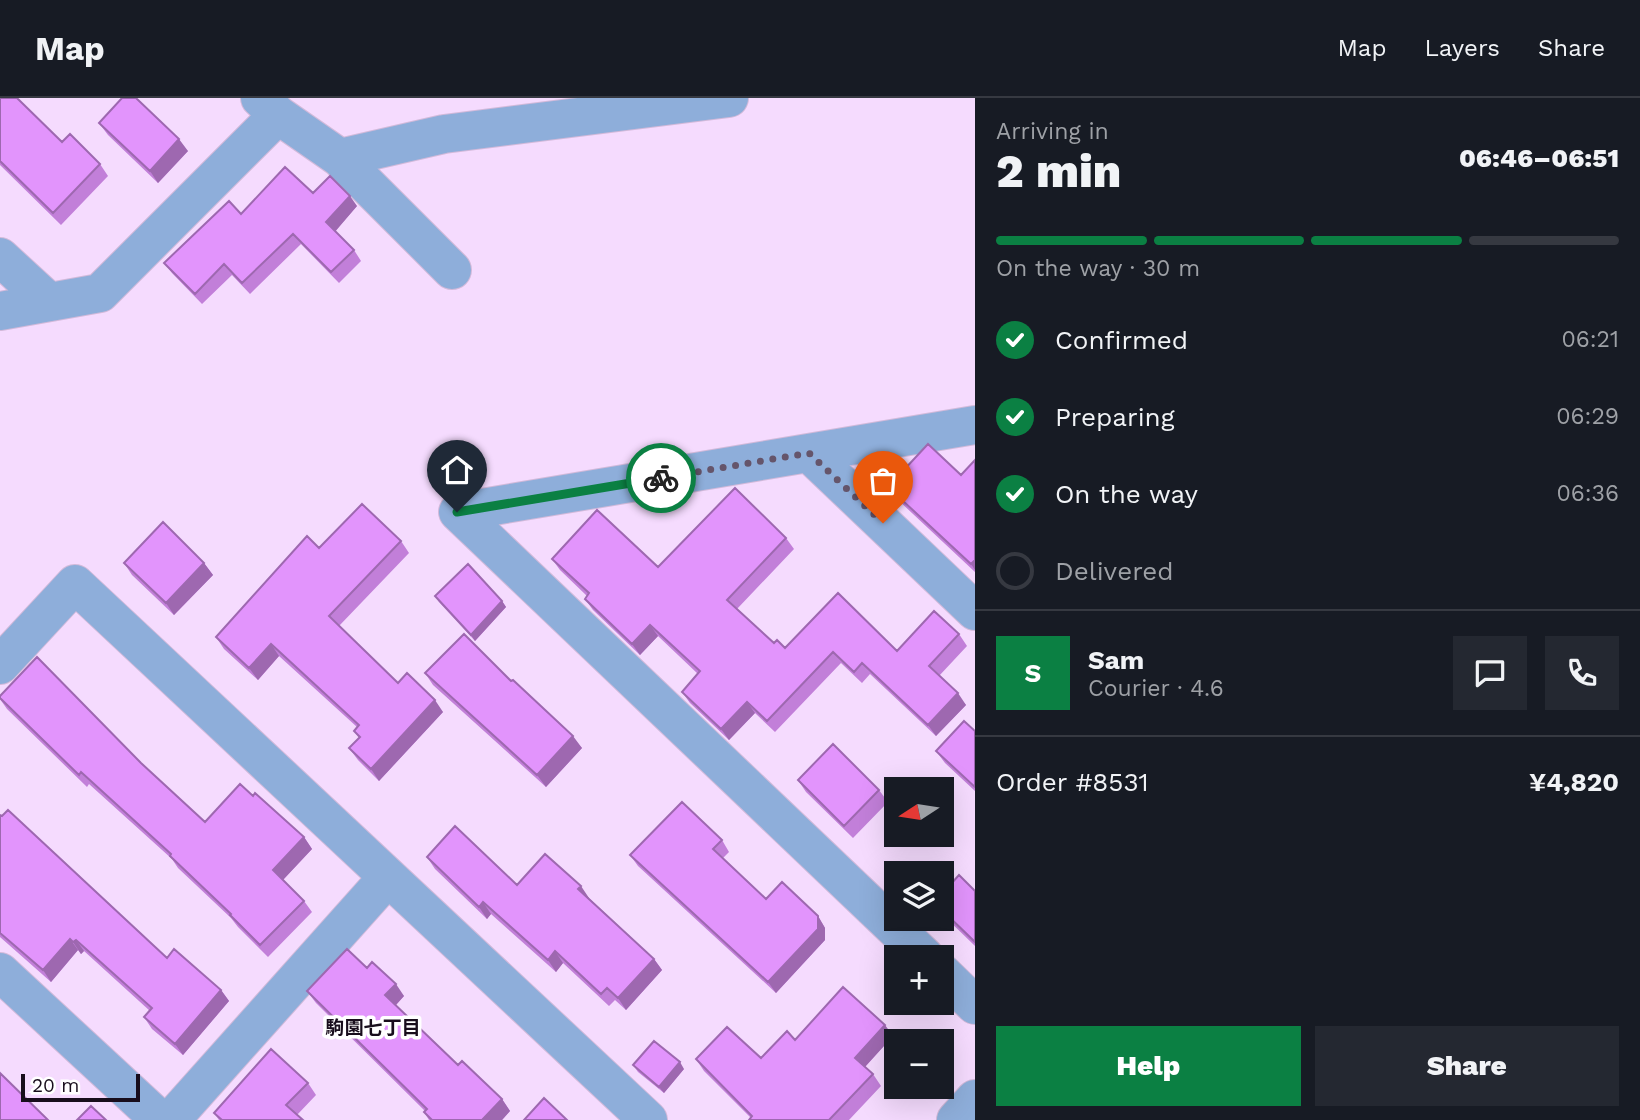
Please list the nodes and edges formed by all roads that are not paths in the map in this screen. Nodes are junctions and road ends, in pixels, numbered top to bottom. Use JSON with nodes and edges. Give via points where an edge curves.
{"nodes":[{"id":1,"x":729,"y":98,"type":"edge"},
{"id":2,"x":269,"y":106,"type":"edge"},
{"id":3,"x":340,"y":158,"type":"junction"},
{"id":4,"x":0,"y":257,"type":"edge"},
{"id":5,"x":453,"y":270,"type":"dead end"},
{"id":6,"x":49,"y":302,"type":"junction"},
{"id":7,"x":0,"y":311,"type":"edge"},
{"id":8,"x":975,"y":425,"type":"edge"},
{"id":9,"x":809,"y":453,"type":"junction"},
{"id":10,"x":975,"y":611,"type":"edge"},
{"id":11,"x":0,"y":665,"type":"edge"},
{"id":12,"x":388,"y":877,"type":"junction"},
{"id":13,"x":912,"y":945,"type":"edge"},
{"id":14,"x":0,"y":972,"type":"edge"},
{"id":15,"x":954,"y":985,"type":"edge"},
{"id":16,"x":975,"y":1005,"type":"edge"},
{"id":17,"x":975,"y":1099,"type":"edge"},
{"id":18,"x":160,"y":1120,"type":"edge"},
{"id":19,"x":171,"y":1120,"type":"edge"},
{"id":20,"x":648,"y":1120,"type":"edge"},
{"id":21,"x":956,"y":1120,"type":"edge"}],
"edges":[{"from":1,"to":3,"type":"street","via":[[444,134]]},
{"from":2,"to":3,"type":"street"},
{"from":2,"to":6,"type":"street","via":[[100,293]]},
{"from":3,"to":5,"type":"street"},
{"from":4,"to":6,"type":"street"},
{"from":6,"to":7,"type":"street"},
{"from":8,"to":9,"type":"street"},
{"from":9,"to":10,"type":"street"},
{"from":9,"to":13,"type":"street","via":[[457,512]]},
{"from":11,"to":12,"type":"street","via":[[75,584]]},
{"from":12,"to":19,"type":"street"},
{"from":12,"to":20,"type":"street"},
{"from":14,"to":18,"type":"street"},
{"from":15,"to":16,"type":"street"},
{"from":17,"to":21,"type":"street"}]}
